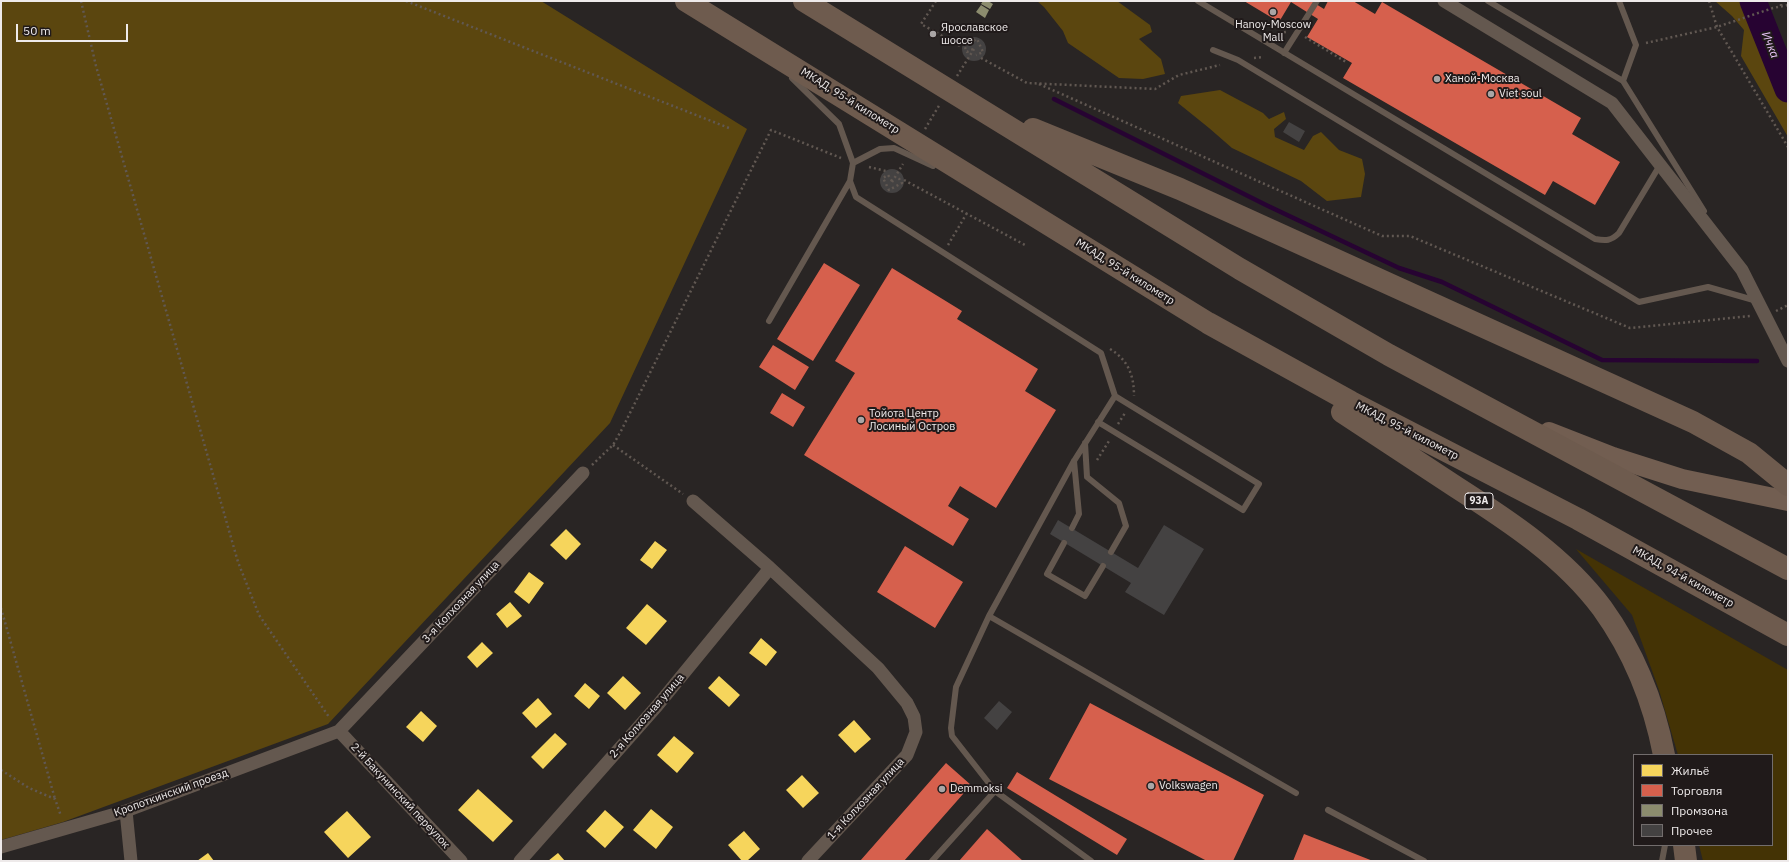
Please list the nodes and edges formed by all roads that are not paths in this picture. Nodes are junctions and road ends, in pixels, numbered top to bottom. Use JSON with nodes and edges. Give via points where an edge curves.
{"nodes":[{"id":1,"x":686,"y":1,"type":"edge"},
{"id":2,"x":804,"y":1,"type":"edge"},
{"id":3,"x":1198,"y":1,"type":"edge"},
{"id":4,"x":1317,"y":1,"type":"edge"},
{"id":5,"x":1444,"y":1,"type":"edge"},
{"id":6,"x":1488,"y":1,"type":"edge"},
{"id":7,"x":1619,"y":1,"type":"edge"},
{"id":8,"x":740,"y":34,"type":"junction"},
{"id":9,"x":1213,"y":50,"type":"dead end"},
{"id":10,"x":1284,"y":53,"type":"junction"},
{"id":11,"x":784,"y":70,"type":"dead end"},
{"id":12,"x":789,"y":74,"type":"dead end"},
{"id":13,"x":1623,"y":81,"type":"junction"},
{"id":14,"x":975,"y":105,"type":"junction"},
{"id":15,"x":853,"y":163,"type":"junction"},
{"id":16,"x":1660,"y":165,"type":"junction"},
{"id":17,"x":941,"y":169,"type":"dead end"},
{"id":18,"x":954,"y":175,"type":"dead end"},
{"id":19,"x":850,"y":181,"type":"junction"},
{"id":20,"x":1002,"y":196,"type":"junction"},
{"id":21,"x":1764,"y":304,"type":"junction"},
{"id":22,"x":768,"y":321,"type":"dead end"},
{"id":23,"x":1208,"y":323,"type":"junction"},
{"id":24,"x":1788,"y":350,"type":"edge"},
{"id":25,"x":1788,"y":361,"type":"edge"},
{"id":26,"x":1115,"y":396,"type":"junction"},
{"id":27,"x":1496,"y":412,"type":"junction"},
{"id":28,"x":1098,"y":422,"type":"junction"},
{"id":29,"x":1085,"y":443,"type":"junction"},
{"id":30,"x":1074,"y":461,"type":"junction"},
{"id":31,"x":583,"y":473,"type":"road end"},
{"id":32,"x":1788,"y":485,"type":"edge"},
{"id":33,"x":693,"y":501,"type":"road end"},
{"id":34,"x":1788,"y":501,"type":"edge"},
{"id":35,"x":1578,"y":519,"type":"joint"},
{"id":36,"x":1072,"y":528,"type":"dead end"},
{"id":37,"x":1064,"y":543,"type":"dead end"},
{"id":38,"x":1111,"y":552,"type":"dead end"},
{"id":39,"x":1103,"y":566,"type":"dead end"},
{"id":40,"x":770,"y":568,"type":"junction"},
{"id":41,"x":1788,"y":569,"type":"edge"},
{"id":42,"x":989,"y":616,"type":"junction"},
{"id":43,"x":1788,"y":635,"type":"edge"},
{"id":44,"x":339,"y":731,"type":"junction"},
{"id":45,"x":1664,"y":754,"type":"edge"},
{"id":46,"x":995,"y":791,"type":"junction"},
{"id":47,"x":1296,"y":793,"type":"dead end"},
{"id":48,"x":1328,"y":810,"type":"dead end"},
{"id":49,"x":126,"y":811,"type":"junction"},
{"id":50,"x":1665,"y":846,"type":"edge"},
{"id":51,"x":1684,"y":846,"type":"edge"},
{"id":52,"x":1,"y":847,"type":"edge"},
{"id":53,"x":131,"y":861,"type":"edge"},
{"id":54,"x":461,"y":861,"type":"edge"},
{"id":55,"x":520,"y":861,"type":"edge"},
{"id":56,"x":808,"y":861,"type":"edge"},
{"id":57,"x":932,"y":861,"type":"edge"},
{"id":58,"x":1091,"y":861,"type":"edge"},
{"id":59,"x":1424,"y":861,"type":"edge"},
{"id":60,"x":1662,"y":861,"type":"edge"},
{"id":61,"x":1688,"y":861,"type":"edge"}],
"edges":[{"from":1,"to":8,"type":"highway","name":"МКАД, 95-й километр"},
{"from":2,"to":14,"type":"highway"},
{"from":3,"to":10,"type":"lane"},
{"from":4,"to":10,"type":"lane"},
{"from":5,"to":16,"type":"street","via":[[1612,103]]},
{"from":6,"to":13,"type":"lane"},
{"from":7,"to":13,"type":"lane","via":[[1636,45]]},
{"from":8,"to":11,"type":"lane"},
{"from":8,"to":20,"type":"highway","name":"МКАД, 95-й километр"},
{"from":9,"to":21,"type":"lane","via":[[1238,60],[1640,302],[1708,287]]},
{"from":10,"to":16,"type":"lane","via":[[1595,239],[1606,241],[1619,233]]},
{"from":12,"to":15,"type":"lane","via":[[839,124]]},
{"from":13,"to":21,"type":"lane","via":[[1700,206],[1746,266]]},
{"from":14,"to":27,"type":"highway","via":[[1240,269],[1389,355]]},
{"from":14,"to":32,"type":"highway","via":[[1180,189],[1693,422],[1748,453]]},
{"from":15,"to":17,"type":"lane","via":[[880,149],[894,148]]},
{"from":15,"to":19,"type":"lane"},
{"from":16,"to":25,"type":"street","via":[[1742,270]]},
{"from":18,"to":20,"type":"lane"},
{"from":19,"to":22,"type":"lane"},
{"from":19,"to":26,"type":"lane","via":[[856,197],[1101,353]]},
{"from":20,"to":23,"type":"highway","name":"МКАД, 95-й километр"},
{"from":21,"to":24,"type":"lane"},
{"from":23,"to":35,"type":"highway","name":"МКАД, 95-й километр","via":[[1351,402]]},
{"from":23,"to":45,"type":"highway","number":"93A","via":[[1493,511],[1540,545],[1572,575],[1602,608],[1624,643],[1643,683],[1658,724]]},
{"from":26,"to":28,"type":"lane"},
{"from":26,"to":28,"type":"lane","via":[[1259,484],[1243,510]]},
{"from":27,"to":34,"type":"main road","via":[[1613,457],[1682,479]]},
{"from":27,"to":41,"type":"highway"},
{"from":28,"to":29,"type":"lane"},
{"from":29,"to":30,"type":"lane"},
{"from":29,"to":38,"type":"lane","via":[[1087,477],[1119,503],[1126,526]]},
{"from":30,"to":36,"type":"lane","via":[[1079,514]]},
{"from":30,"to":42,"type":"lane"},
{"from":31,"to":44,"type":"street","name":"3-я Колхозная улица"},
{"from":33,"to":40,"type":"street"},
{"from":35,"to":43,"type":"highway","name":"МКАД, 94-й километр"},
{"from":37,"to":39,"type":"lane","via":[[1047,574],[1085,596]]},
{"from":40,"to":55,"type":"street","name":"2-я Колхозная улица","via":[[657,706]]},
{"from":40,"to":56,"type":"street","name":"1-я Колхозная улица","via":[[878,668],[906,703],[914,717],[916,732],[907,755]]},
{"from":42,"to":46,"type":"lane","via":[[956,688],[951,728],[952,736]]},
{"from":42,"to":47,"type":"lane"},
{"from":44,"to":49,"type":"street","name":"Кропоткинский проезд"},
{"from":44,"to":54,"type":"street","name":"2-й Бакунинский переулок"},
{"from":46,"to":57,"type":"lane"},
{"from":46,"to":58,"type":"lane"},
{"from":48,"to":59,"type":"lane"},
{"from":49,"to":52,"type":"street","name":"Кропоткинский проезд"},
{"from":49,"to":53,"type":"street"},
{"from":50,"to":60,"type":"lane"},
{"from":51,"to":61,"type":"highway"}]}
